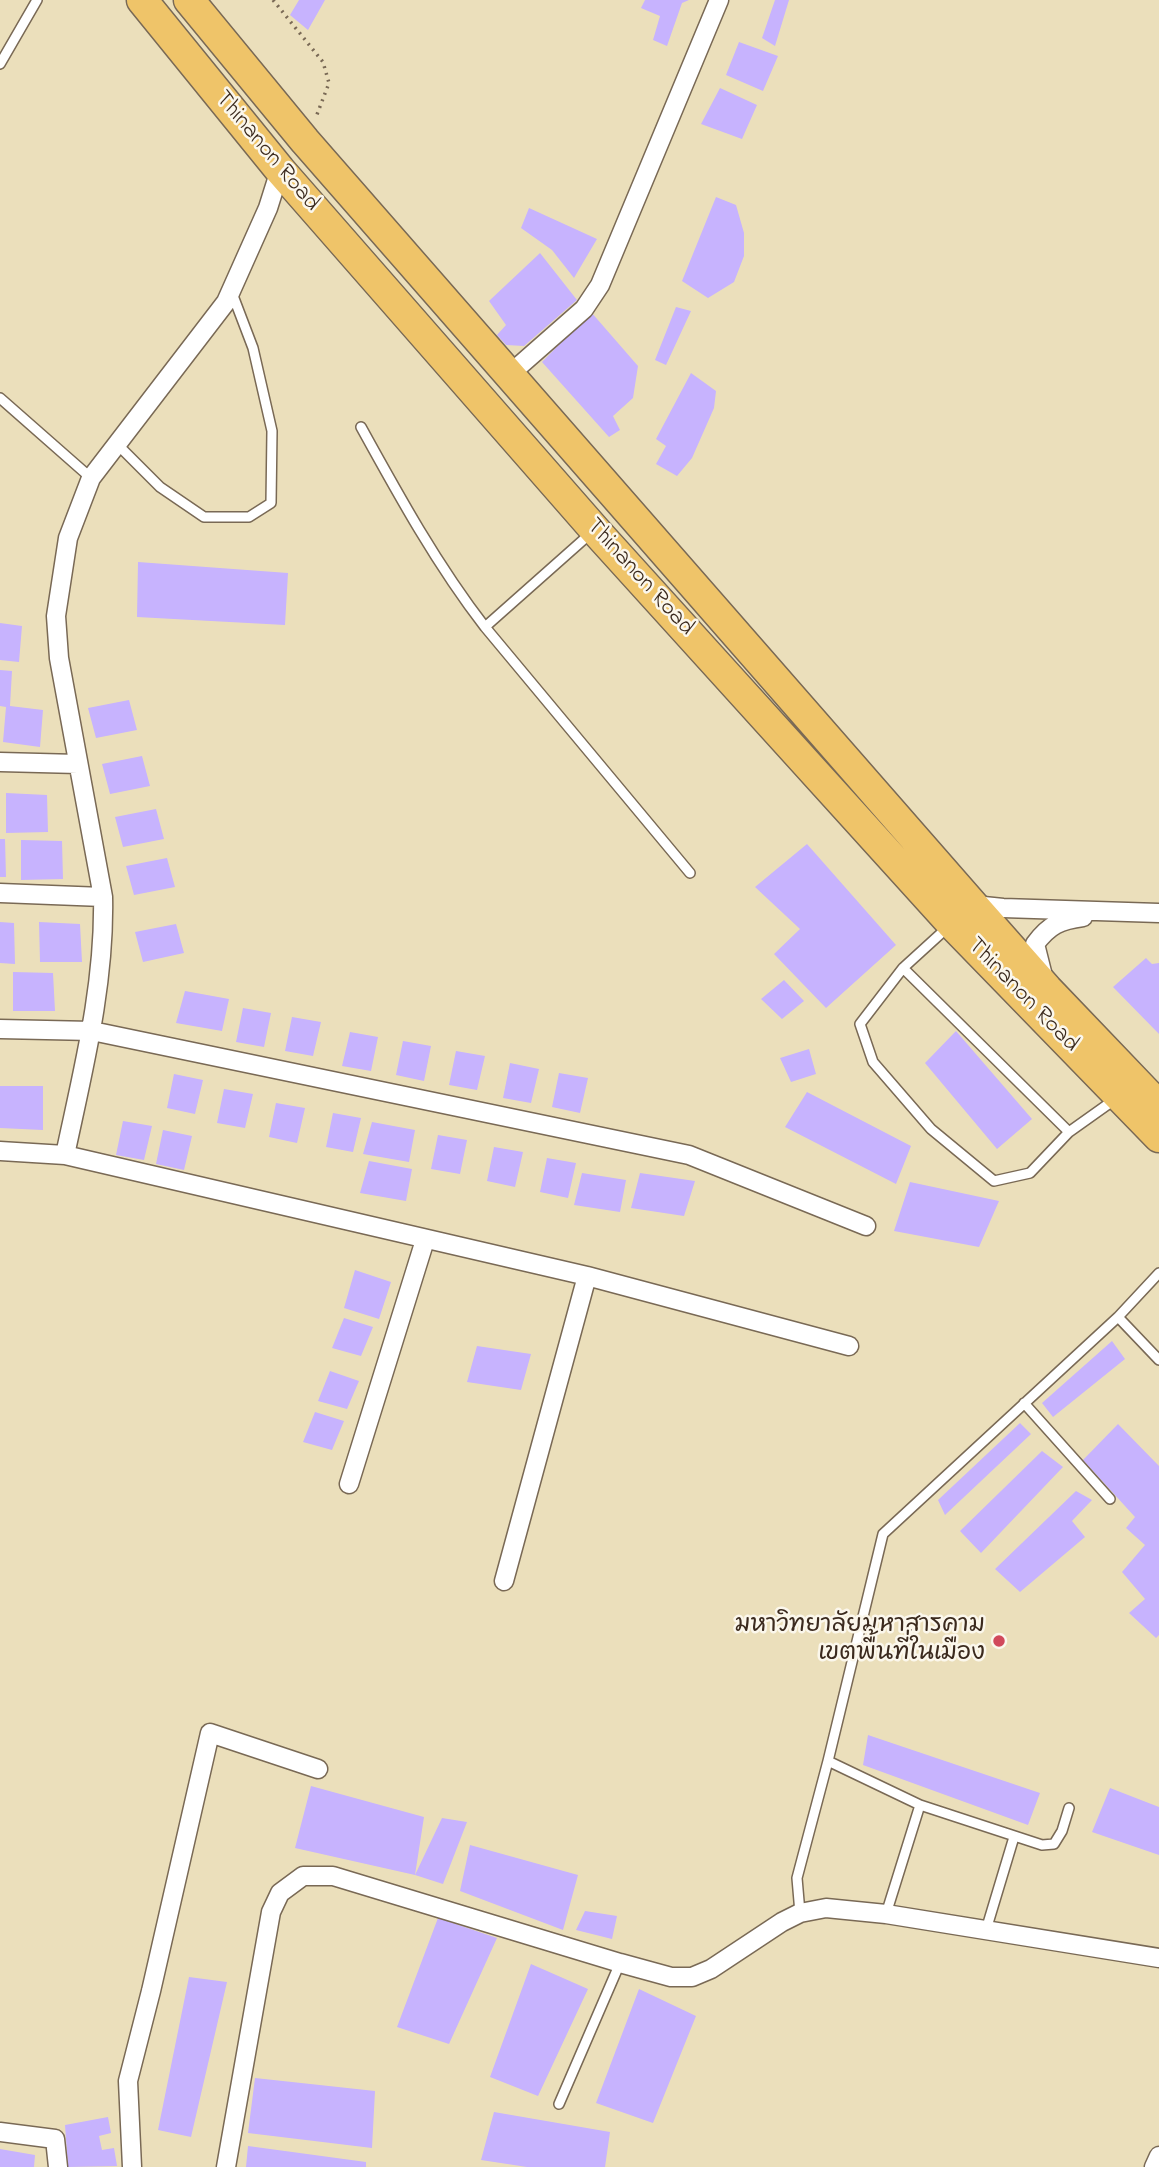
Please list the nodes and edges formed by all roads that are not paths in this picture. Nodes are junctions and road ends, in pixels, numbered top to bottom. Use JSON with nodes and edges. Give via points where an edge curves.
{"nodes":[{"id":1,"x":37,"y":0,"type":"edge"},
{"id":2,"x":142,"y":0,"type":"edge"},
{"id":3,"x":189,"y":0,"type":"edge"},
{"id":4,"x":719,"y":0,"type":"edge"},
{"id":5,"x":0,"y":64,"type":"edge"},
{"id":6,"x":280,"y":170,"type":"junction"},
{"id":7,"x":231,"y":291,"type":"junction"},
{"id":8,"x":510,"y":374,"type":"junction"},
{"id":9,"x":0,"y":398,"type":"edge"},
{"id":10,"x":361,"y":427,"type":"dead end"},
{"id":11,"x":117,"y":444,"type":"junction"},
{"id":12,"x":91,"y":478,"type":"junction"},
{"id":13,"x":595,"y":530,"type":"junction"},
{"id":14,"x":485,"y":627,"type":"junction"},
{"id":15,"x":0,"y":762,"type":"edge"},
{"id":16,"x":78,"y":764,"type":"junction"},
{"id":17,"x":690,"y":873,"type":"dead end"},
{"id":18,"x":0,"y":893,"type":"edge"},
{"id":19,"x":103,"y":897,"type":"junction"},
{"id":20,"x":1118,"y":912,"type":"junction"},
{"id":21,"x":1159,"y":913,"type":"edge"},
{"id":22,"x":962,"y":914,"type":"junction"},
{"id":23,"x":903,"y":968,"type":"junction"},
{"id":24,"x":1047,"y":989,"type":"junction"},
{"id":25,"x":0,"y":1029,"type":"edge"},
{"id":26,"x":92,"y":1031,"type":"junction"},
{"id":27,"x":1119,"y":1096,"type":"junction"},
{"id":28,"x":1159,"y":1106,"type":"edge"},
{"id":29,"x":1069,"y":1132,"type":"junction"},
{"id":30,"x":1159,"y":1137,"type":"edge"},
{"id":31,"x":0,"y":1151,"type":"edge"},
{"id":32,"x":65,"y":1154,"type":"junction"},
{"id":33,"x":866,"y":1227,"type":"dead end"},
{"id":34,"x":425,"y":1240,"type":"junction"},
{"id":35,"x":1159,"y":1273,"type":"edge"},
{"id":36,"x":587,"y":1276,"type":"junction"},
{"id":37,"x":1118,"y":1317,"type":"junction"},
{"id":38,"x":849,"y":1346,"type":"dead end"},
{"id":39,"x":1159,"y":1360,"type":"edge"},
{"id":40,"x":1024,"y":1403,"type":"junction"},
{"id":41,"x":349,"y":1484,"type":"dead end"},
{"id":42,"x":1110,"y":1499,"type":"dead end"},
{"id":43,"x":503,"y":1581,"type":"dead end"},
{"id":44,"x":828,"y":1761,"type":"junction"},
{"id":45,"x":318,"y":1769,"type":"dead end"},
{"id":46,"x":920,"y":1805,"type":"junction"},
{"id":47,"x":1069,"y":1808,"type":"dead end"},
{"id":48,"x":1014,"y":1837,"type":"junction"},
{"id":49,"x":800,"y":1913,"type":"junction"},
{"id":50,"x":886,"y":1914,"type":"junction"},
{"id":51,"x":986,"y":1930,"type":"junction"},
{"id":52,"x":1159,"y":1958,"type":"edge"},
{"id":53,"x":620,"y":1964,"type":"junction"},
{"id":54,"x":559,"y":2104,"type":"dead end"},
{"id":55,"x":0,"y":2132,"type":"edge"},
{"id":56,"x":1159,"y":2156,"type":"edge"},
{"id":57,"x":58,"y":2167,"type":"edge"},
{"id":58,"x":132,"y":2167,"type":"edge"},
{"id":59,"x":226,"y":2167,"type":"edge"},
{"id":60,"x":1154,"y":2167,"type":"edge"}],
"edges":[{"from":1,"to":5,"type":"lane"},
{"from":2,"to":6,"type":"main road","name":"Thinanon Road"},
{"from":3,"to":8,"type":"main road","name":"Thinanon Road","via":[[305,141]]},
{"from":4,"to":8,"type":"street","via":[[600,285],[591,300]]},
{"from":6,"to":7,"type":"street"},
{"from":6,"to":13,"type":"main road","name":"Thinanon Road"},
{"from":7,"to":11,"type":"street"},
{"from":7,"to":11,"type":"lane","via":[[253,348],[272,431],[271,503],[249,517],[204,517],[160,487]]},
{"from":8,"to":22,"type":"main road","name":"Thinanon Road"},
{"from":9,"to":12,"type":"lane"},
{"from":10,"to":14,"type":"lane","via":[[459,594]]},
{"from":11,"to":12,"type":"street"},
{"from":12,"to":16,"type":"street","via":[[68,538],[57,616],[58,659]]},
{"from":13,"to":14,"type":"lane"},
{"from":13,"to":22,"type":"main road","name":"Thinanon Road"},
{"from":14,"to":17,"type":"lane"},
{"from":15,"to":16,"type":"street"},
{"from":16,"to":19,"type":"street"},
{"from":18,"to":19,"type":"street"},
{"from":19,"to":26,"type":"street","via":[[104,937]]},
{"from":20,"to":21,"type":"street"},
{"from":20,"to":22,"type":"street","via":[[1003,908]]},
{"from":20,"to":24,"type":"street","via":[[1070,919],[1046,929],[1035,944]]},
{"from":22,"to":23,"type":"lane"},
{"from":22,"to":24,"type":"main road","name":"Thinanon Road"},
{"from":22,"to":27,"type":"main road","name":"Thinanon Road"},
{"from":23,"to":29,"type":"lane"},
{"from":23,"to":29,"type":"lane","via":[[860,1024],[873,1062],[930,1129],[995,1181],[1030,1173]]},
{"from":24,"to":28,"type":"main road","name":"Thinanon Road"},
{"from":25,"to":26,"type":"street"},
{"from":26,"to":32,"type":"street"},
{"from":26,"to":33,"type":"street","via":[[689,1154]]},
{"from":27,"to":29,"type":"lane"},
{"from":27,"to":30,"type":"main road","name":"Thinanon Road"},
{"from":31,"to":32,"type":"street"},
{"from":32,"to":34,"type":"street"},
{"from":34,"to":36,"type":"street"},
{"from":34,"to":41,"type":"street"},
{"from":35,"to":37,"type":"lane"},
{"from":36,"to":38,"type":"street"},
{"from":36,"to":43,"type":"street"},
{"from":37,"to":39,"type":"lane"},
{"from":37,"to":40,"type":"lane"},
{"from":40,"to":42,"type":"lane"},
{"from":40,"to":44,"type":"lane","via":[[883,1534]]},
{"from":44,"to":46,"type":"lane"},
{"from":44,"to":49,"type":"lane","via":[[797,1878]]},
{"from":45,"to":58,"type":"street","via":[[210,1732],[128,2081]]},
{"from":46,"to":48,"type":"lane"},
{"from":46,"to":50,"type":"lane"},
{"from":47,"to":48,"type":"lane","via":[[1054,1844]]},
{"from":48,"to":51,"type":"lane"},
{"from":49,"to":50,"type":"street","via":[[826,1908]]},
{"from":49,"to":53,"type":"street","via":[[692,1977],[671,1977]]},
{"from":50,"to":51,"type":"street"},
{"from":51,"to":52,"type":"street"},
{"from":53,"to":54,"type":"lane"},
{"from":53,"to":59,"type":"street","via":[[333,1876],[303,1875],[280,1893],[271,1912]]},
{"from":55,"to":57,"type":"street","via":[[55,2139]]},
{"from":56,"to":60,"type":"street"}]}
